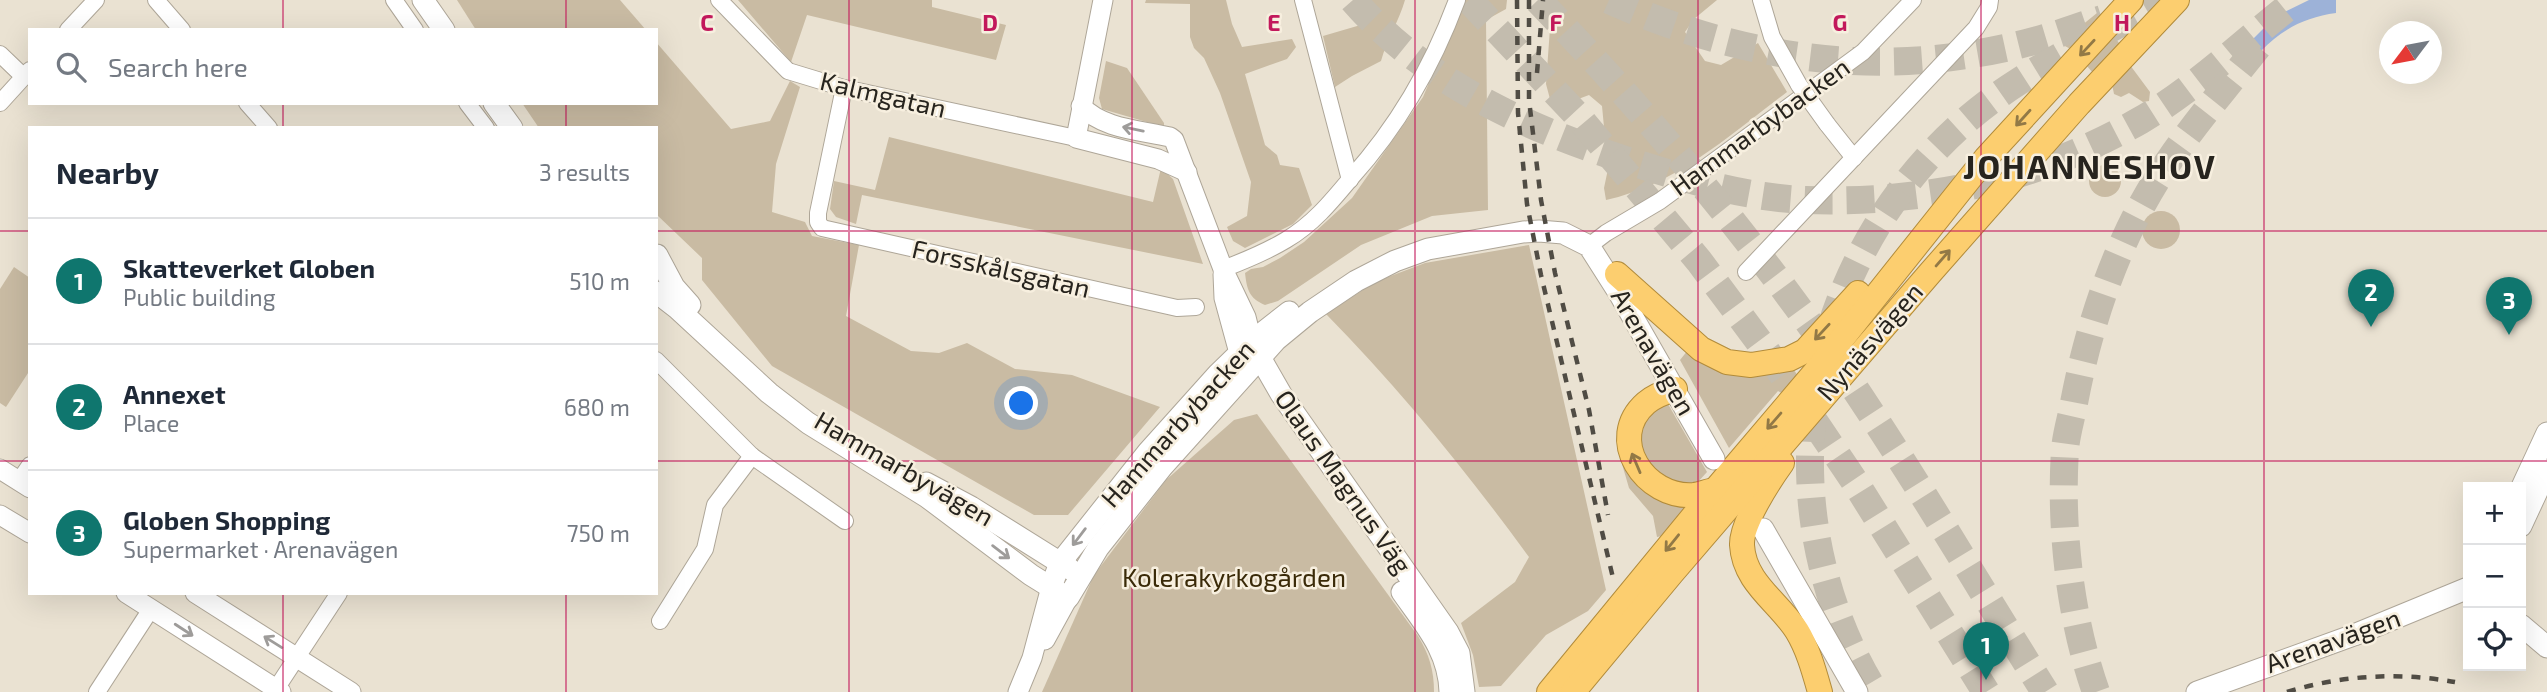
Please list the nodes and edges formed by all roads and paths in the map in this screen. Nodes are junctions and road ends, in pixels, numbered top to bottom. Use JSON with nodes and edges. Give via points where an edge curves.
{"nodes":[{"id":1,"x":96,"y":0,"type":"edge"},
{"id":2,"x":156,"y":0,"type":"edge"},
{"id":3,"x":394,"y":0,"type":"edge"},
{"id":4,"x":423,"y":0,"type":"edge"},
{"id":5,"x":719,"y":0,"type":"edge"},
{"id":6,"x":1103,"y":0,"type":"edge"},
{"id":7,"x":1303,"y":0,"type":"edge"},
{"id":8,"x":1457,"y":0,"type":"edge"},
{"id":9,"x":1761,"y":0,"type":"edge"},
{"id":10,"x":1913,"y":0,"type":"edge"},
{"id":11,"x":1990,"y":0,"type":"edge"},
{"id":12,"x":2131,"y":0,"type":"edge"},
{"id":13,"x":2176,"y":1,"type":"edge"},
{"id":14,"x":70,"y":28,"type":"edge"},
{"id":15,"x":180,"y":28,"type":"edge"},
{"id":16,"x":414,"y":28,"type":"edge"},
{"id":17,"x":442,"y":28,"type":"edge"},
{"id":18,"x":0,"y":54,"type":"edge"},
{"id":19,"x":27,"y":74,"type":"edge"},
{"id":20,"x":844,"y":88,"type":"junction"},
{"id":21,"x":0,"y":103,"type":"edge"},
{"id":22,"x":249,"y":105,"type":"edge"},
{"id":23,"x":469,"y":105,"type":"edge"},
{"id":24,"x":495,"y":105,"type":"edge"},
{"id":25,"x":1081,"y":106,"type":"junction"},
{"id":26,"x":267,"y":126,"type":"edge"},
{"id":27,"x":484,"y":126,"type":"edge"},
{"id":28,"x":511,"y":126,"type":"edge"},
{"id":29,"x":1076,"y":138,"type":"junction"},
{"id":30,"x":1854,"y":158,"type":"junction"},
{"id":31,"x":1986,"y":158,"type":"junction"},
{"id":32,"x":1187,"y":172,"type":"junction"},
{"id":33,"x":1350,"y":180,"type":"junction"},
{"id":34,"x":1593,"y":243,"type":"junction"},
{"id":35,"x":658,"y":259,"type":"edge"},
{"id":36,"x":1223,"y":269,"type":"junction"},
{"id":37,"x":1746,"y":272,"type":"dead end"},
{"id":38,"x":1616,"y":274,"type":"junction"},
{"id":39,"x":658,"y":294,"type":"edge"},
{"id":40,"x":1196,"y":307,"type":"dead end"},
{"id":41,"x":1250,"y":356,"type":"junction"},
{"id":42,"x":658,"y":362,"type":"edge"},
{"id":43,"x":1834,"y":384,"type":"junction"},
{"id":44,"x":1675,"y":389,"type":"junction"},
{"id":45,"x":2547,"y":433,"type":"edge"},
{"id":46,"x":752,"y":456,"type":"junction"},
{"id":47,"x":0,"y":469,"type":"edge"},
{"id":48,"x":2547,"y":470,"type":"edge"},
{"id":49,"x":1774,"y":474,"type":"junction"},
{"id":50,"x":26,"y":478,"type":"edge"},
{"id":51,"x":2524,"y":482,"type":"edge"},
{"id":52,"x":1715,"y":490,"type":"junction"},
{"id":53,"x":0,"y":514,"type":"edge"},
{"id":54,"x":2526,"y":515,"type":"edge"},
{"id":55,"x":845,"y":521,"type":"dead end"},
{"id":56,"x":28,"y":532,"type":"edge"},
{"id":57,"x":1060,"y":563,"type":"junction"},
{"id":58,"x":1081,"y":575,"type":"junction"},
{"id":59,"x":2463,"y":590,"type":"edge"},
{"id":60,"x":1060,"y":592,"type":"junction"},
{"id":61,"x":129,"y":595,"type":"edge"},
{"id":62,"x":198,"y":595,"type":"edge"},
{"id":63,"x":338,"y":595,"type":"edge"},
{"id":64,"x":151,"y":609,"type":"junction"},
{"id":65,"x":660,"y":621,"type":"dead end"},
{"id":66,"x":2526,"y":629,"type":"edge"},
{"id":67,"x":2547,"y":647,"type":"edge"},
{"id":68,"x":297,"y":657,"type":"junction"},
{"id":69,"x":277,"y":691,"type":"edge"},
{"id":70,"x":97,"y":692,"type":"edge"},
{"id":71,"x":351,"y":692,"type":"edge"},
{"id":72,"x":1018,"y":692,"type":"edge"},
{"id":73,"x":1450,"y":692,"type":"edge"},
{"id":74,"x":1464,"y":692,"type":"edge"},
{"id":75,"x":1549,"y":692,"type":"edge"},
{"id":76,"x":1573,"y":692,"type":"edge"},
{"id":77,"x":1591,"y":692,"type":"edge"},
{"id":78,"x":1820,"y":692,"type":"edge"},
{"id":79,"x":1849,"y":692,"type":"edge"},
{"id":80,"x":1857,"y":692,"type":"edge"},
{"id":81,"x":2197,"y":692,"type":"edge"}],
"edges":[{"from":1,"to":14,"type":"street"},
{"from":2,"to":15,"type":"street"},
{"from":3,"to":16,"type":"street"},
{"from":4,"to":17,"type":"main road"},
{"from":5,"to":20,"type":"street","name":"Kalmgatan","via":[[788,71]]},
{"from":6,"to":25,"type":"street"},
{"from":7,"to":33,"type":"street"},
{"from":8,"to":33,"type":"street","via":[[1403,109]]},
{"from":9,"to":30,"type":"street","bridge":true,"via":[[1788,68]]},
{"from":10,"to":34,"type":"street","name":"Hammarbybacken","via":[[1863,52],[1661,201]]},
{"from":11,"to":30,"type":"street","via":[[1976,28]]},
{"from":12,"to":31,"type":"highway","name":"Nynäsvägen","one_way":true},
{"from":43,"to":13,"type":"highway","name":"Nynäsvägen","one_way":true,"via":[[2079,103]]},
{"from":18,"to":19,"type":"street"},
{"from":19,"to":21,"type":"street"},
{"from":20,"to":29,"type":"street","name":"Kalmgatan"},
{"from":20,"to":40,"type":"street","name":"Forsskålsgatan","via":[[818,213],[821,228],[1177,308]]},
{"from":22,"to":26,"type":"street"},
{"from":23,"to":27,"type":"street"},
{"from":24,"to":28,"type":"main road"},
{"from":25,"to":29,"type":"street"},
{"from":32,"to":25,"type":"street","name":"Olaus Magnus Väg","one_way":true,"via":[[1170,137],[1102,122]]},
{"from":29,"to":32,"type":"street","via":[[1158,159]]},
{"from":30,"to":37,"type":"street"},
{"from":31,"to":38,"type":"highway","one_way":true,"via":[[1934,203],[1847,306],[1805,351],[1790,359],[1751,365],[1727,362],[1701,349]]},
{"from":31,"to":52,"type":"highway","name":"Nynäsvägen","one_way":true},
{"from":32,"to":36,"type":"street","name":"Olaus Magnus Väg"},
{"from":33,"to":36,"type":"street","via":[[1324,212],[1286,240]]},
{"from":34,"to":38,"type":"main road","name":"Arenavägen"},
{"from":34,"to":41,"type":"main road","name":"Hammarbybacken","via":[[1587,230],[1579,226],[1521,222],[1391,250],[1303,302]]},
{"from":34,"to":44,"type":"main road","name":"Arenavägen"},
{"from":35,"to":57,"type":"main road","name":"Hammarbyvägen","via":[[685,299],[774,386],[814,418]]},
{"from":36,"to":41,"type":"street","name":"Olaus Magnus Väg","via":[[1246,317]]},
{"from":38,"to":44,"type":"main road","name":"Arenavägen","via":[[1717,455]]},
{"from":39,"to":60,"type":"main road","name":"Hammarbyvägen","one_way":true,"via":[[808,423],[927,497]]},
{"from":41,"to":57,"type":"main road","name":"Hammarbybacken","one_way":true,"via":[[1148,452]]},
{"from":41,"to":58,"type":"main road","name":"Hammarbybacken"},
{"from":41,"to":73,"type":"main road","name":"Olaus Magnus Väg","via":[[1441,648]]},
{"from":41,"to":74,"type":"main road","name":"Olaus Magnus Väg","via":[[1448,632],[1459,653]]},
{"from":42,"to":46,"type":"street"},
{"from":43,"to":49,"type":"highway"},
{"from":43,"to":76,"type":"highway","name":"Nynäsvägen"},
{"from":52,"to":44,"type":"highway","one_way":true,"via":[[1692,495],[1655,486],[1632,457],[1630,435],[1639,410]]},
{"from":45,"to":51,"type":"main road"},
{"from":46,"to":55,"type":"street"},
{"from":46,"to":65,"type":"street","via":[[715,505],[705,549]]},
{"from":47,"to":50,"type":"street"},
{"from":48,"to":54,"type":"main road"},
{"from":49,"to":77,"type":"highway"},
{"from":49,"to":78,"type":"highway","via":[[1745,530],[1744,555],[1757,586],[1798,633]]},
{"from":52,"to":75,"type":"highway","name":"Nynäsvägen","one_way":true},
{"from":53,"to":56,"type":"street"},
{"from":57,"to":58,"type":"main road","name":"Hammarbyvägen"},
{"from":57,"to":60,"type":"main road","name":"Hammarbybacken"},
{"from":58,"to":60,"type":"main road","name":"Hammarbybacken"},
{"from":59,"to":81,"type":"main road","name":"Arenavägen"},
{"from":60,"to":72,"type":"street","name":"Hammarbybacken"},
{"from":61,"to":64,"type":"street"},
{"from":68,"to":62,"type":"street","one_way":true},
{"from":63,"to":68,"type":"street"},
{"from":64,"to":69,"type":"street","one_way":true},
{"from":64,"to":70,"type":"street"},
{"from":66,"to":67,"type":"main road"},
{"from":68,"to":69,"type":"street"},
{"from":68,"to":71,"type":"street"},
{"from":79,"to":80,"type":"main road","via":[[1761,532]]}]}
